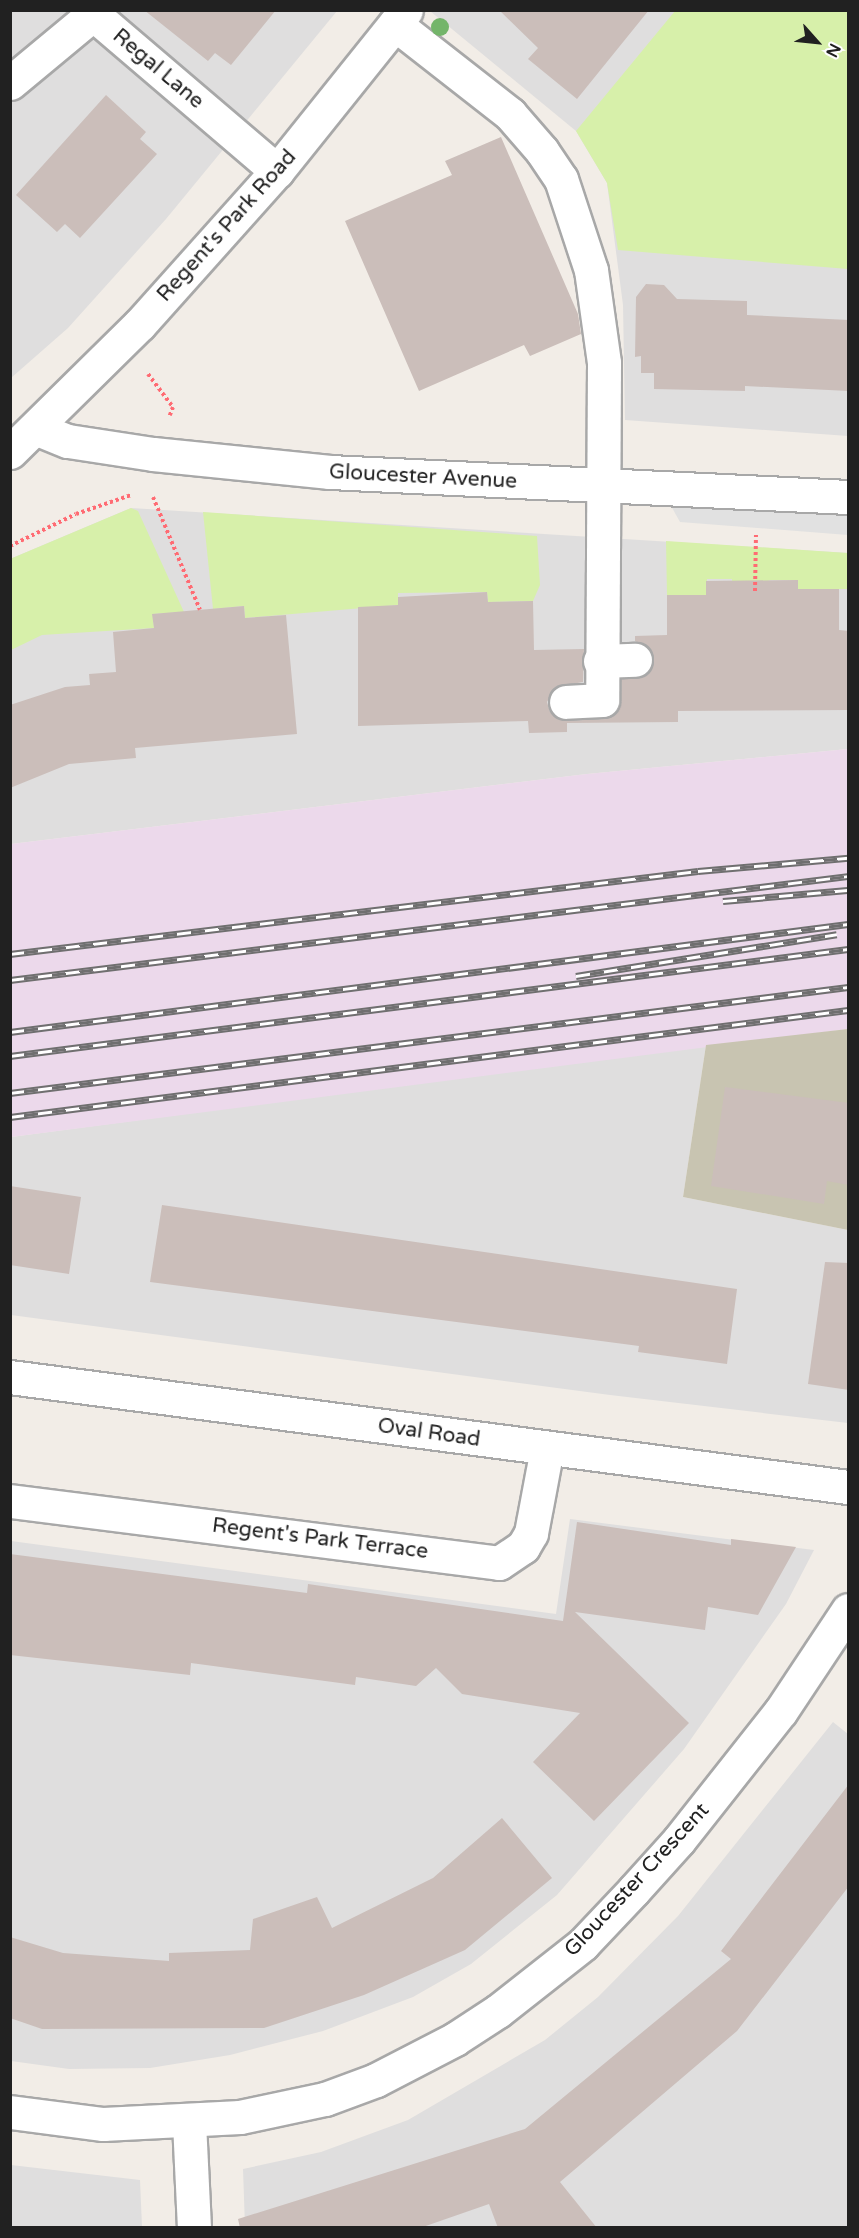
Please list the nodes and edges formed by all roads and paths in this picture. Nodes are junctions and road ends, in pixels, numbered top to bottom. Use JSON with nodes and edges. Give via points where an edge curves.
{"nodes":[{"id":1,"x":400,"y":17,"type":"edge"},
{"id":2,"x":10,"y":83,"type":"edge"},
{"id":3,"x":277,"y":171,"type":"junction"},
{"id":4,"x":145,"y":371,"type":"dead end"},
{"id":5,"x":166,"y":423,"type":"dead end"},
{"id":6,"x":35,"y":428,"type":"junction"},
{"id":7,"x":10,"y":452,"type":"edge"},
{"id":8,"x":601,"y":485,"type":"junction"},
{"id":9,"x":135,"y":493,"type":"dead end"},
{"id":10,"x":145,"y":495,"type":"dead end"},
{"id":11,"x":849,"y":497,"type":"edge"},
{"id":12,"x":10,"y":546,"type":"edge"},
{"id":13,"x":756,"y":546,"type":"dead end"},
{"id":14,"x":755,"y":591,"type":"dead end"},
{"id":15,"x":200,"y":610,"type":"dead end"},
{"id":16,"x":635,"y":660,"type":"dead end"},
{"id":17,"x":600,"y":661,"type":"junction"},
{"id":18,"x":566,"y":702,"type":"dead end"},
{"id":19,"x":10,"y":1377,"type":"edge"},
{"id":20,"x":547,"y":1448,"type":"junction"},
{"id":21,"x":849,"y":1487,"type":"edge"},
{"id":22,"x":10,"y":1501,"type":"edge"},
{"id":23,"x":849,"y":1610,"type":"edge"},
{"id":24,"x":10,"y":2112,"type":"edge"},
{"id":25,"x":189,"y":2122,"type":"junction"},
{"id":26,"x":194,"y":2228,"type":"edge"}],
"edges":[{"from":1,"to":3,"type":"street","name":"Regent's Park Road"},
{"from":1,"to":8,"type":"street","via":[[510,114],[561,179],[591,270],[598,307],[604,363]]},
{"from":2,"to":3,"type":"street","name":"Regal Lane","via":[[93,14]]},
{"from":3,"to":6,"type":"street","name":"Regent's Park Road","via":[[140,324]]},
{"from":4,"to":5,"type":"path","via":[[173,407]]},
{"from":6,"to":7,"type":"street"},
{"from":6,"to":8,"type":"street","name":"Gloucester Avenue","via":[[68,441],[330,472]]},
{"from":8,"to":11,"type":"street","name":"Gloucester Avenue"},
{"from":8,"to":17,"type":"street"},
{"from":9,"to":12,"type":"path","via":[[76,514]]},
{"from":10,"to":15,"type":"path","via":[[155,497]]},
{"from":13,"to":14,"type":"path"},
{"from":16,"to":17,"type":"street"},
{"from":17,"to":18,"type":"street","via":[[602,700]]},
{"from":19,"to":20,"type":"street","name":"Oval Road"},
{"from":20,"to":21,"type":"street","name":"Oval Road"},
{"from":20,"to":22,"type":"street","name":"Regent's Park Terrace","via":[[531,1533],[523,1547],[499,1563]]},
{"from":23,"to":25,"type":"street","name":"Gloucester Crescent","via":[[781,1712],[679,1840],[583,1944],[526,1990],[455,2039],[376,2080],[284,2109]]},
{"from":24,"to":25,"type":"street","name":"Gloucester Crescent","via":[[103,2124]]},
{"from":25,"to":26,"type":"street"}]}
